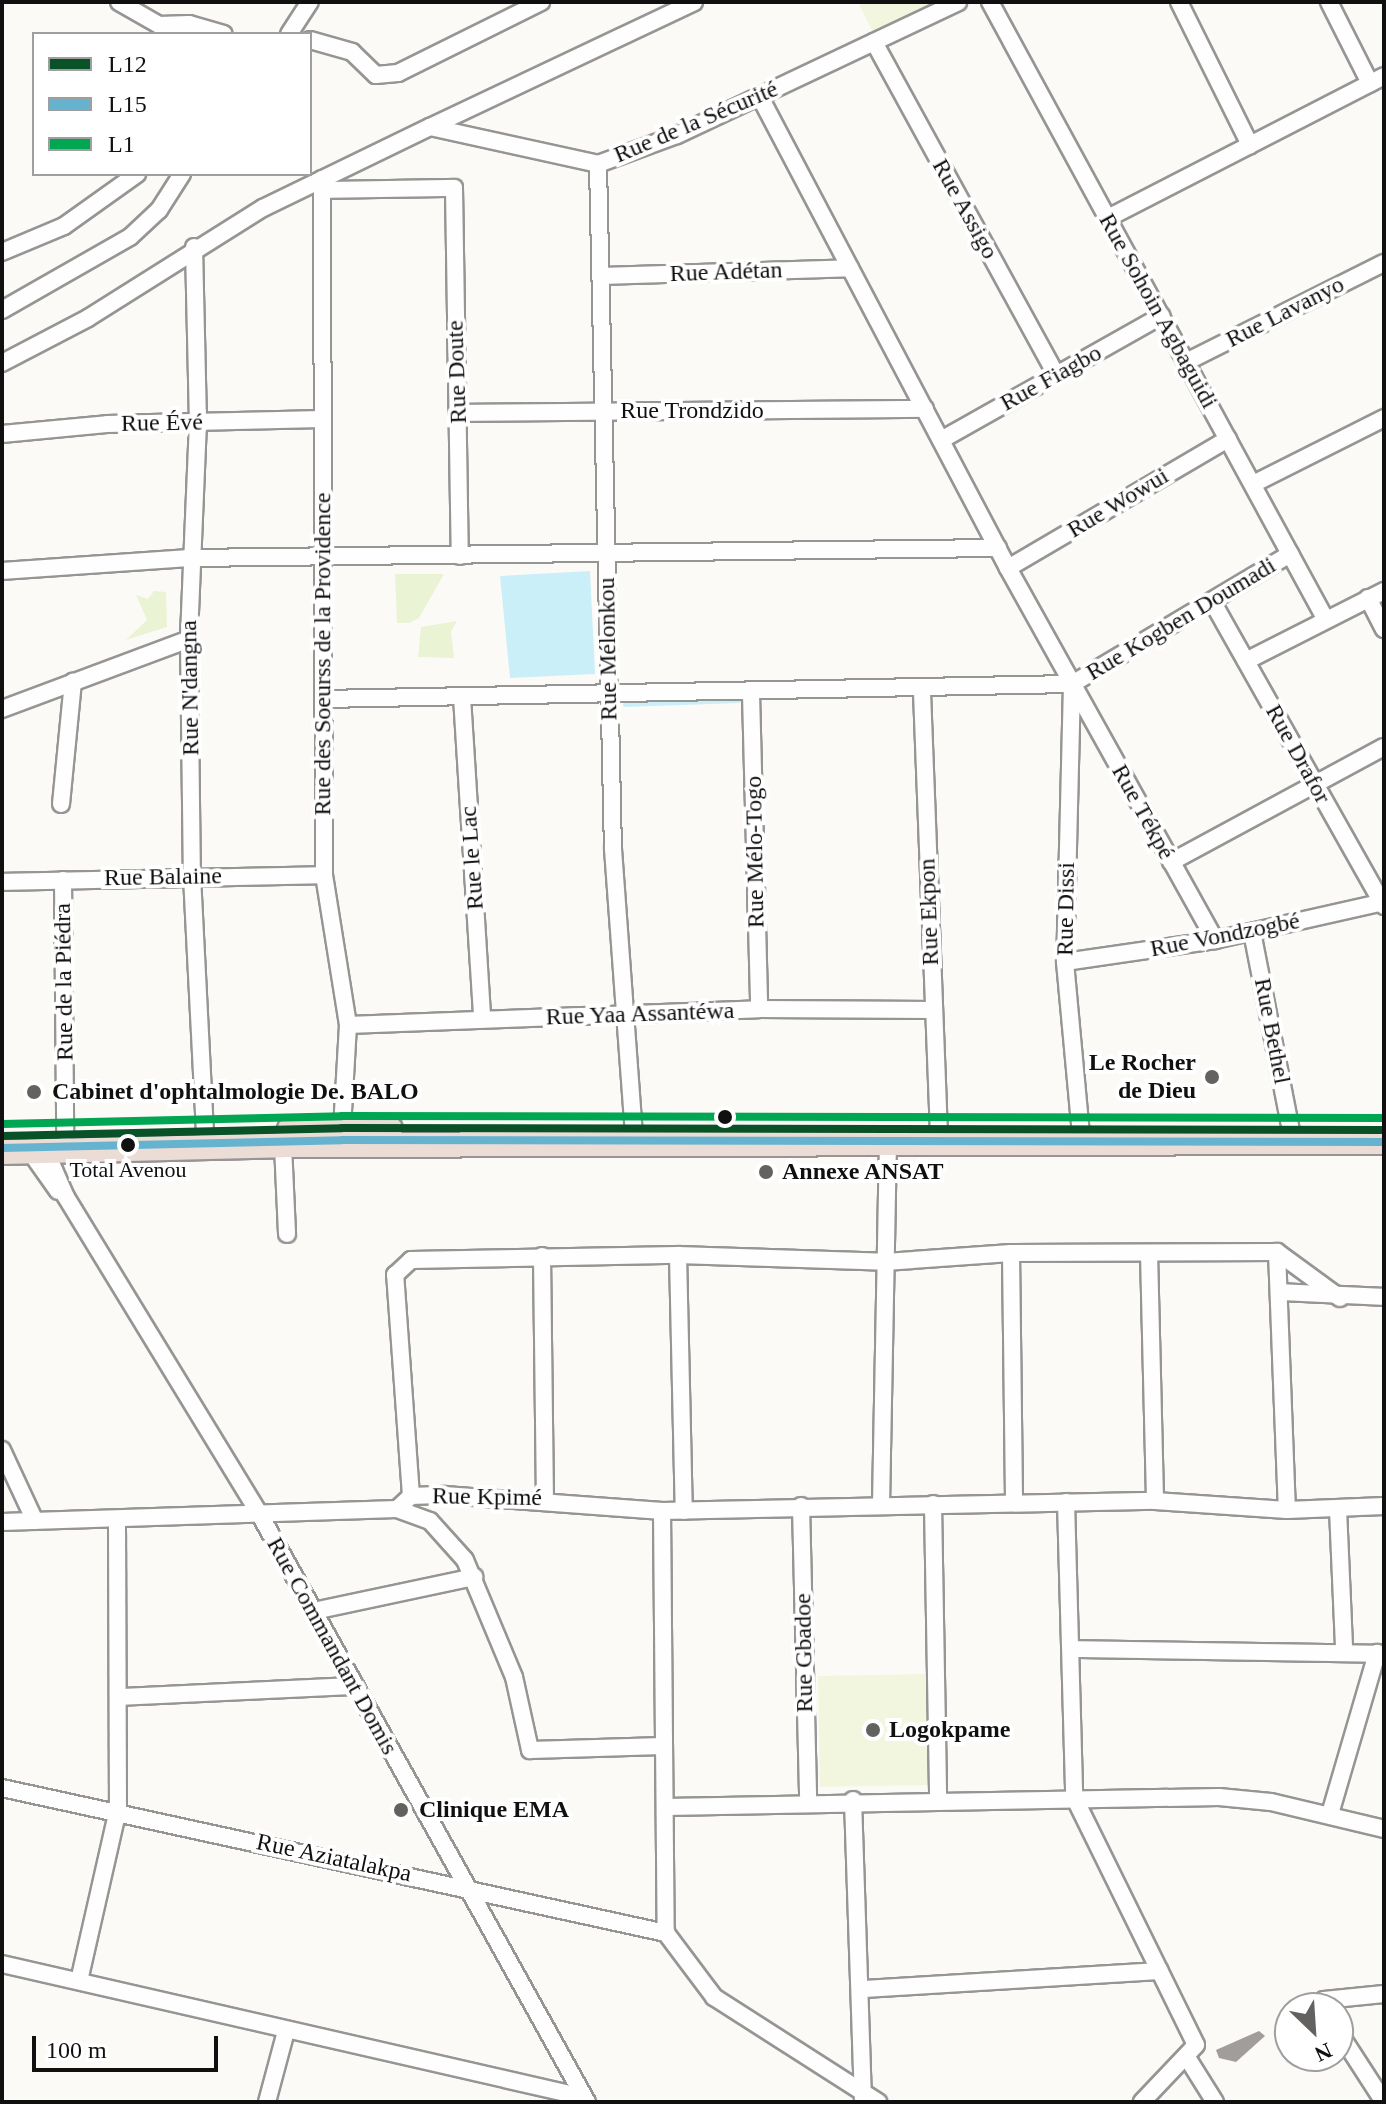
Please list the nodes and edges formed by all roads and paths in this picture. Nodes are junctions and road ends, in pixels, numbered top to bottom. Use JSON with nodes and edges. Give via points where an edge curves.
{"nodes":[{"id":1,"x":119,"y":2,"type":"edge"},
{"id":2,"x":310,"y":2,"type":"edge"},
{"id":3,"x":541,"y":2,"type":"edge"},
{"id":4,"x":694,"y":2,"type":"edge"},
{"id":5,"x":958,"y":2,"type":"edge"},
{"id":6,"x":990,"y":2,"type":"edge"},
{"id":7,"x":1179,"y":2,"type":"edge"},
{"id":8,"x":1329,"y":2,"type":"edge"},
{"id":9,"x":510,"y":7,"type":"edge"},
{"id":10,"x":297,"y":29,"type":"edge"},
{"id":11,"x":217,"y":32,"type":"edge"},
{"id":12,"x":312,"y":41,"type":"edge"},
{"id":13,"x":874,"y":42,"type":"junction"},
{"id":14,"x":1377,"y":79,"type":"edge"},
{"id":15,"x":760,"y":97,"type":"junction"},
{"id":16,"x":430,"y":127,"type":"junction"},
{"id":17,"x":1250,"y":145,"type":"junction"},
{"id":18,"x":598,"y":164,"type":"junction"},
{"id":19,"x":134,"y":176,"type":"edge"},
{"id":20,"x":181,"y":176,"type":"edge"},
{"id":21,"x":322,"y":184,"type":"junction"},
{"id":22,"x":1108,"y":218,"type":"junction"},
{"id":23,"x":194,"y":247,"type":"junction"},
{"id":24,"x":2,"y":252,"type":"edge"},
{"id":25,"x":1384,"y":263,"type":"edge"},
{"id":26,"x":850,"y":268,"type":"junction"},
{"id":27,"x":601,"y":276,"type":"junction"},
{"id":28,"x":2,"y":310,"type":"edge"},
{"id":29,"x":1161,"y":316,"type":"junction"},
{"id":30,"x":1186,"y":362,"type":"junction"},
{"id":31,"x":2,"y":363,"type":"edge"},
{"id":32,"x":1056,"y":375,"type":"junction"},
{"id":33,"x":925,"y":409,"type":"junction"},
{"id":34,"x":603,"y":412,"type":"junction"},
{"id":35,"x":459,"y":413,"type":"junction"},
{"id":36,"x":1384,"y":418,"type":"edge"},
{"id":37,"x":322,"y":419,"type":"junction"},
{"id":38,"x":198,"y":422,"type":"junction"},
{"id":39,"x":2,"y":434,"type":"edge"},
{"id":40,"x":1228,"y":439,"type":"junction"},
{"id":41,"x":941,"y":440,"type":"junction"},
{"id":42,"x":1253,"y":484,"type":"junction"},
{"id":43,"x":998,"y":548,"type":"junction"},
{"id":44,"x":606,"y":554,"type":"junction"},
{"id":45,"x":1290,"y":554,"type":"junction"},
{"id":46,"x":460,"y":556,"type":"junction"},
{"id":47,"x":322,"y":557,"type":"junction"},
{"id":48,"x":189,"y":558,"type":"junction"},
{"id":49,"x":1008,"y":568,"type":"junction"},
{"id":50,"x":2,"y":571,"type":"edge"},
{"id":51,"x":1384,"y":591,"type":"edge"},
{"id":52,"x":1368,"y":598,"type":"junction"},
{"id":53,"x":1212,"y":601,"type":"junction"},
{"id":54,"x":1326,"y":620,"type":"junction"},
{"id":55,"x":1384,"y":629,"type":"edge"},
{"id":56,"x":189,"y":639,"type":"junction"},
{"id":57,"x":1246,"y":661,"type":"junction"},
{"id":58,"x":73,"y":682,"type":"junction"},
{"id":59,"x":1072,"y":684,"type":"junction"},
{"id":60,"x":922,"y":692,"type":"junction"},
{"id":61,"x":751,"y":694,"type":"junction"},
{"id":62,"x":609,"y":696,"type":"junction"},
{"id":63,"x":462,"y":697,"type":"junction"},
{"id":64,"x":323,"y":699,"type":"junction"},
{"id":65,"x":2,"y":709,"type":"edge"},
{"id":66,"x":1384,"y":747,"type":"edge"},
{"id":67,"x":1314,"y":783,"type":"junction"},
{"id":68,"x":61,"y":804,"type":"dead end"},
{"id":69,"x":1171,"y":862,"type":"junction"},
{"id":70,"x":324,"y":875,"type":"junction"},
{"id":71,"x":192,"y":876,"type":"junction"},
{"id":72,"x":63,"y":880,"type":"junction"},
{"id":73,"x":2,"y":882,"type":"edge"},
{"id":74,"x":1383,"y":903,"type":"edge"},
{"id":75,"x":1252,"y":932,"type":"junction"},
{"id":76,"x":1215,"y":940,"type":"junction"},
{"id":77,"x":1065,"y":962,"type":"junction"},
{"id":78,"x":759,"y":1009,"type":"junction"},
{"id":79,"x":932,"y":1010,"type":"junction"},
{"id":80,"x":626,"y":1015,"type":"junction"},
{"id":81,"x":482,"y":1019,"type":"junction"},
{"id":82,"x":348,"y":1025,"type":"junction"},
{"id":83,"x":342,"y":1128,"type":"junction"},
{"id":84,"x":205,"y":1130,"type":"junction"},
{"id":85,"x":1291,"y":1130,"type":"junction"},
{"id":86,"x":1384,"y":1130,"type":"edge"},
{"id":87,"x":939,"y":1132,"type":"junction"},
{"id":88,"x":1081,"y":1133,"type":"junction"},
{"id":89,"x":35,"y":1140,"type":"edge"},
{"id":90,"x":634,"y":1140,"type":"junction"},
{"id":91,"x":889,"y":1140,"type":"junction"},
{"id":92,"x":1384,"y":1142,"type":"edge"},
{"id":93,"x":283,"y":1145,"type":"junction"},
{"id":94,"x":2,"y":1152,"type":"edge"},
{"id":95,"x":287,"y":1234,"type":"dead end"},
{"id":96,"x":1277,"y":1252,"type":"junction"},
{"id":97,"x":1011,"y":1253,"type":"junction"},
{"id":98,"x":1149,"y":1253,"type":"junction"},
{"id":99,"x":678,"y":1255,"type":"junction"},
{"id":100,"x":542,"y":1256,"type":"junction"},
{"id":101,"x":885,"y":1262,"type":"junction"},
{"id":102,"x":1279,"y":1292,"type":"junction"},
{"id":103,"x":1384,"y":1297,"type":"edge"},
{"id":104,"x":1340,"y":1298,"type":"junction"},
{"id":105,"x":2,"y":1450,"type":"edge"},
{"id":106,"x":411,"y":1496,"type":"junction"},
{"id":107,"x":545,"y":1498,"type":"junction"},
{"id":108,"x":1155,"y":1501,"type":"junction"},
{"id":109,"x":1066,"y":1502,"type":"junction"},
{"id":110,"x":1014,"y":1503,"type":"junction"},
{"id":111,"x":933,"y":1504,"type":"junction"},
{"id":112,"x":881,"y":1505,"type":"junction"},
{"id":113,"x":801,"y":1506,"type":"junction"},
{"id":114,"x":1384,"y":1506,"type":"edge"},
{"id":115,"x":397,"y":1509,"type":"junction"},
{"id":116,"x":1338,"y":1509,"type":"junction"},
{"id":117,"x":1287,"y":1510,"type":"junction"},
{"id":118,"x":662,"y":1511,"type":"junction"},
{"id":119,"x":684,"y":1511,"type":"junction"},
{"id":120,"x":259,"y":1513,"type":"junction"},
{"id":121,"x":35,"y":1521,"type":"junction"},
{"id":122,"x":117,"y":1521,"type":"junction"},
{"id":123,"x":2,"y":1522,"type":"edge"},
{"id":124,"x":474,"y":1577,"type":"junction"},
{"id":125,"x":314,"y":1611,"type":"junction"},
{"id":126,"x":1072,"y":1649,"type":"junction"},
{"id":127,"x":1344,"y":1649,"type":"junction"},
{"id":128,"x":1380,"y":1654,"type":"edge"},
{"id":129,"x":355,"y":1686,"type":"junction"},
{"id":130,"x":120,"y":1697,"type":"junction"},
{"id":131,"x":663,"y":1746,"type":"junction"},
{"id":132,"x":2,"y":1788,"type":"edge"},
{"id":133,"x":1074,"y":1797,"type":"junction"},
{"id":134,"x":938,"y":1798,"type":"junction"},
{"id":135,"x":808,"y":1800,"type":"junction"},
{"id":136,"x":853,"y":1800,"type":"junction"},
{"id":137,"x":666,"y":1807,"type":"junction"},
{"id":138,"x":118,"y":1810,"type":"junction"},
{"id":139,"x":1330,"y":1814,"type":"junction"},
{"id":140,"x":1384,"y":1829,"type":"edge"},
{"id":141,"x":463,"y":1886,"type":"junction"},
{"id":142,"x":666,"y":1933,"type":"junction"},
{"id":143,"x":2,"y":1964,"type":"edge"},
{"id":144,"x":1159,"y":1971,"type":"junction"},
{"id":145,"x":79,"y":1981,"type":"junction"},
{"id":146,"x":864,"y":1989,"type":"junction"},
{"id":147,"x":1384,"y":1994,"type":"edge"},
{"id":148,"x":1354,"y":1997,"type":"edge"},
{"id":149,"x":286,"y":2031,"type":"junction"},
{"id":150,"x":1354,"y":2056,"type":"edge"},
{"id":151,"x":1188,"y":2059,"type":"junction"},
{"id":152,"x":585,"y":2099,"type":"edge"},
{"id":153,"x":868,"y":2100,"type":"edge"},
{"id":154,"x":267,"y":2102,"type":"edge"},
{"id":155,"x":1142,"y":2102,"type":"edge"},
{"id":156,"x":1215,"y":2102,"type":"edge"},
{"id":157,"x":1384,"y":2102,"type":"edge"}],
"edges":[{"from":1,"to":11,"type":"street","via":[[159,25],[189,24]]},
{"from":2,"to":10,"type":"street"},
{"from":3,"to":9,"type":"street"},
{"from":4,"to":16,"type":"street"},
{"from":5,"to":13,"type":"street","name":"Rue de la Sécurité"},
{"from":6,"to":22,"type":"street","name":"Rue Sohoin Agbaguidi"},
{"from":7,"to":17,"type":"street"},
{"from":8,"to":14,"type":"street"},
{"from":9,"to":12,"type":"street","via":[[398,73],[376,75],[352,52]]},
{"from":13,"to":15,"type":"street","name":"Rue de la Sécurité"},
{"from":13,"to":32,"type":"street","name":"Rue Assigo"},
{"from":14,"to":17,"type":"street"},
{"from":15,"to":18,"type":"street","name":"Rue de la Sécurité"},
{"from":15,"to":26,"type":"street","name":"Rue Tékpé"},
{"from":16,"to":18,"type":"street","name":"Rue de la Sécurité"},
{"from":16,"to":21,"type":"street"},
{"from":17,"to":22,"type":"street"},
{"from":18,"to":27,"type":"street","name":"Rue Mélonkou"},
{"from":19,"to":24,"type":"street","via":[[64,226]]},
{"from":20,"to":28,"type":"street","via":[[159,210],[130,237]]},
{"from":21,"to":23,"type":"street"},
{"from":21,"to":35,"type":"street","name":"Rue Doute","via":[[454,188]]},
{"from":21,"to":37,"type":"street","name":"Rue des Soeurss de la Providence"},
{"from":22,"to":29,"type":"street","name":"Rue Sohoin Agbaguidi"},
{"from":23,"to":31,"type":"street","via":[[88,318]]},
{"from":23,"to":38,"type":"street","name":"Rue N'dangna"},
{"from":25,"to":30,"type":"street","name":"Rue Lavanyo"},
{"from":26,"to":27,"type":"street","name":"Rue Adétan"},
{"from":26,"to":33,"type":"street","name":"Rue Tékpé"},
{"from":27,"to":34,"type":"street","name":"Rue Mélonkou"},
{"from":29,"to":30,"type":"street","name":"Rue Sohoin Agbaguidi"},
{"from":29,"to":32,"type":"street","name":"Rue Fiagbo"},
{"from":30,"to":40,"type":"street","name":"Rue Sohoin Agbaguidi"},
{"from":32,"to":41,"type":"street","name":"Rue Fiagbo"},
{"from":33,"to":34,"type":"street","name":"Rue Trondzido"},
{"from":33,"to":41,"type":"street","name":"Rue Tékpé"},
{"from":34,"to":35,"type":"street","name":"Rue Trondzido"},
{"from":34,"to":44,"type":"street","name":"Rue Mélonkou"},
{"from":35,"to":46,"type":"street","name":"Rue Doute"},
{"from":36,"to":42,"type":"street"},
{"from":37,"to":38,"type":"street","name":"Rue Évé"},
{"from":37,"to":47,"type":"street","name":"Rue des Soeurss de la Providence"},
{"from":38,"to":39,"type":"street","name":"Rue Évé"},
{"from":38,"to":48,"type":"street","name":"Rue N'dangna"},
{"from":40,"to":42,"type":"street","name":"Rue Sohoin Agbaguidi"},
{"from":40,"to":49,"type":"street","name":"Rue Wowui"},
{"from":41,"to":43,"type":"street","name":"Rue Tékpé"},
{"from":42,"to":45,"type":"street","name":"Rue Sohoin Agbaguidi"},
{"from":43,"to":44,"type":"street"},
{"from":43,"to":49,"type":"street","name":"Rue Tékpé"},
{"from":44,"to":46,"type":"street"},
{"from":44,"to":62,"type":"street","name":"Rue Mélonkou"},
{"from":45,"to":53,"type":"street","name":"Rue Kogben Doumadi"},
{"from":45,"to":54,"type":"street","name":"Rue Sohoin Agbaguidi"},
{"from":46,"to":47,"type":"street"},
{"from":47,"to":48,"type":"street"},
{"from":47,"to":64,"type":"street","name":"Rue des Soeurss de la Providence"},
{"from":48,"to":50,"type":"street"},
{"from":48,"to":56,"type":"street","name":"Rue N'dangna"},
{"from":49,"to":59,"type":"street","name":"Rue Tékpé"},
{"from":51,"to":52,"type":"street"},
{"from":52,"to":54,"type":"street"},
{"from":52,"to":55,"type":"street"},
{"from":53,"to":57,"type":"street","name":"Rue Drafor"},
{"from":53,"to":59,"type":"street","name":"Rue Kogben Doumadi"},
{"from":54,"to":57,"type":"street"},
{"from":56,"to":58,"type":"street"},
{"from":56,"to":71,"type":"street","name":"Rue N'dangna"},
{"from":57,"to":67,"type":"street","name":"Rue Drafor"},
{"from":58,"to":65,"type":"street"},
{"from":58,"to":68,"type":"street"},
{"from":59,"to":60,"type":"street"},
{"from":59,"to":69,"type":"street","name":"Rue Tékpé"},
{"from":59,"to":77,"type":"street","name":"Rue Dissi"},
{"from":60,"to":61,"type":"street"},
{"from":60,"to":79,"type":"street","name":"Rue Ekpon"},
{"from":61,"to":62,"type":"street"},
{"from":61,"to":78,"type":"street","name":"Rue Mélo-Togo"},
{"from":62,"to":63,"type":"street"},
{"from":62,"to":80,"type":"street","name":"Rue Mélonkou"},
{"from":63,"to":64,"type":"street"},
{"from":63,"to":81,"type":"street","name":"Rue le Lac"},
{"from":64,"to":70,"type":"street","name":"Rue des Soeurss de la Providence"},
{"from":66,"to":67,"type":"street"},
{"from":67,"to":69,"type":"street"},
{"from":67,"to":74,"type":"street","name":"Rue Drafor"},
{"from":69,"to":76,"type":"street","name":"Rue Tékpé"},
{"from":70,"to":71,"type":"street","name":"Rue Balaine"},
{"from":70,"to":82,"type":"street","name":"Rue des Soeurss de la Providence"},
{"from":71,"to":72,"type":"street","name":"Rue Balaine"},
{"from":71,"to":84,"type":"street","name":"Rue N'dangna"},
{"from":72,"to":73,"type":"street","name":"Rue Balaine"},
{"from":72,"to":89,"type":"street","name":"Rue de la Piédra"},
{"from":74,"to":75,"type":"street","name":"Rue Vondzogbé"},
{"from":75,"to":76,"type":"street","name":"Rue Vondzogbé"},
{"from":75,"to":85,"type":"street","name":"Rue Bethel"},
{"from":76,"to":77,"type":"street","name":"Rue Vondzogbé"},
{"from":77,"to":88,"type":"street","name":"Rue Dissi"},
{"from":78,"to":79,"type":"street","name":"Rue Yaa Assantéwa"},
{"from":78,"to":80,"type":"street","name":"Rue Yaa Assantéwa"},
{"from":79,"to":87,"type":"street","name":"Rue Ekpon"},
{"from":80,"to":81,"type":"street","name":"Rue Yaa Assantéwa"},
{"from":80,"to":90,"type":"street","name":"Rue Mélonkou"},
{"from":81,"to":82,"type":"street","name":"Rue Yaa Assantéwa"},
{"from":82,"to":83,"type":"street","name":"Rue des Soeurss de la Providence"},
{"from":83,"to":84,"type":"highway"},
{"from":83,"to":90,"type":"highway"},
{"from":84,"to":89,"type":"highway"},
{"from":85,"to":86,"type":"highway"},
{"from":85,"to":88,"type":"highway"},
{"from":87,"to":88,"type":"highway"},
{"from":87,"to":91,"type":"highway"},
{"from":89,"to":93,"type":"highway"},
{"from":89,"to":94,"type":"highway"},
{"from":89,"to":120,"type":"street","name":"Rue Commandant Domis"},
{"from":90,"to":91,"type":"highway"},
{"from":90,"to":93,"type":"highway"},
{"from":91,"to":92,"type":"highway"},
{"from":91,"to":101,"type":"street"},
{"from":93,"to":95,"type":"street"},
{"from":96,"to":98,"type":"street"},
{"from":96,"to":102,"type":"street"},
{"from":96,"to":104,"type":"street"},
{"from":97,"to":98,"type":"street"},
{"from":97,"to":101,"type":"street"},
{"from":97,"to":110,"type":"street"},
{"from":98,"to":108,"type":"street"},
{"from":99,"to":100,"type":"street"},
{"from":99,"to":101,"type":"street"},
{"from":99,"to":119,"type":"street"},
{"from":100,"to":106,"type":"street","via":[[399,1265]]},
{"from":100,"to":107,"type":"street"},
{"from":101,"to":112,"type":"street"},
{"from":102,"to":104,"type":"street"},
{"from":102,"to":117,"type":"street"},
{"from":103,"to":104,"type":"street"},
{"from":105,"to":121,"type":"street"},
{"from":106,"to":107,"type":"street","name":"Rue Kpimé"},
{"from":106,"to":115,"type":"street","name":"Rue Kpimé"},
{"from":107,"to":118,"type":"street","name":"Rue Kpimé"},
{"from":108,"to":109,"type":"street","name":"Rue Kpimé"},
{"from":108,"to":117,"type":"street","name":"Rue Kpimé"},
{"from":109,"to":110,"type":"street","name":"Rue Kpimé"},
{"from":109,"to":126,"type":"street"},
{"from":110,"to":111,"type":"street","name":"Rue Kpimé"},
{"from":111,"to":112,"type":"street","name":"Rue Kpimé"},
{"from":111,"to":134,"type":"street"},
{"from":112,"to":113,"type":"street","name":"Rue Kpimé"},
{"from":113,"to":119,"type":"street","name":"Rue Kpimé"},
{"from":113,"to":135,"type":"street","name":"Rue Gbadoe"},
{"from":114,"to":116,"type":"street","name":"Rue Kpimé"},
{"from":115,"to":120,"type":"street","name":"Rue Kpimé"},
{"from":115,"to":124,"type":"street","via":[[448,1534]]},
{"from":116,"to":117,"type":"street","name":"Rue Kpimé"},
{"from":116,"to":127,"type":"street"},
{"from":118,"to":119,"type":"street","name":"Rue Kpimé"},
{"from":118,"to":131,"type":"street"},
{"from":120,"to":122,"type":"street","name":"Rue Kpimé"},
{"from":120,"to":125,"type":"street","name":"Rue Commandant Domis"},
{"from":121,"to":122,"type":"street","name":"Rue Kpimé"},
{"from":121,"to":123,"type":"street","name":"Rue Kpimé"},
{"from":122,"to":130,"type":"street"},
{"from":124,"to":125,"type":"street"},
{"from":124,"to":131,"type":"street","via":[[514,1677],[530,1750]]},
{"from":125,"to":129,"type":"street","name":"Rue Commandant Domis"},
{"from":126,"to":127,"type":"street"},
{"from":126,"to":133,"type":"street"},
{"from":127,"to":128,"type":"street"},
{"from":128,"to":139,"type":"street"},
{"from":129,"to":130,"type":"street"},
{"from":129,"to":141,"type":"street","name":"Rue Commandant Domis"},
{"from":130,"to":138,"type":"street"},
{"from":131,"to":137,"type":"street"},
{"from":132,"to":138,"type":"street","name":"Rue Aziatalakpa"},
{"from":133,"to":134,"type":"street"},
{"from":133,"to":139,"type":"street","via":[[1219,1797]]},
{"from":133,"to":144,"type":"street"},
{"from":134,"to":136,"type":"street"},
{"from":135,"to":136,"type":"street"},
{"from":135,"to":137,"type":"street"},
{"from":136,"to":146,"type":"street"},
{"from":137,"to":142,"type":"street"},
{"from":138,"to":141,"type":"street","name":"Rue Aziatalakpa"},
{"from":138,"to":145,"type":"street"},
{"from":139,"to":140,"type":"street"},
{"from":141,"to":142,"type":"street","name":"Rue Aziatalakpa"},
{"from":141,"to":152,"type":"street","name":"Rue Commandant Domis"},
{"from":142,"to":153,"type":"street","via":[[714,1997]]},
{"from":143,"to":145,"type":"street"},
{"from":144,"to":146,"type":"street"},
{"from":144,"to":151,"type":"street","via":[[1195,2039]]},
{"from":145,"to":149,"type":"street"},
{"from":146,"to":153,"type":"street"},
{"from":147,"to":148,"type":"street"},
{"from":149,"to":152,"type":"street"},
{"from":149,"to":154,"type":"street"},
{"from":150,"to":157,"type":"street"},
{"from":151,"to":155,"type":"street"},
{"from":151,"to":156,"type":"street"}]}
